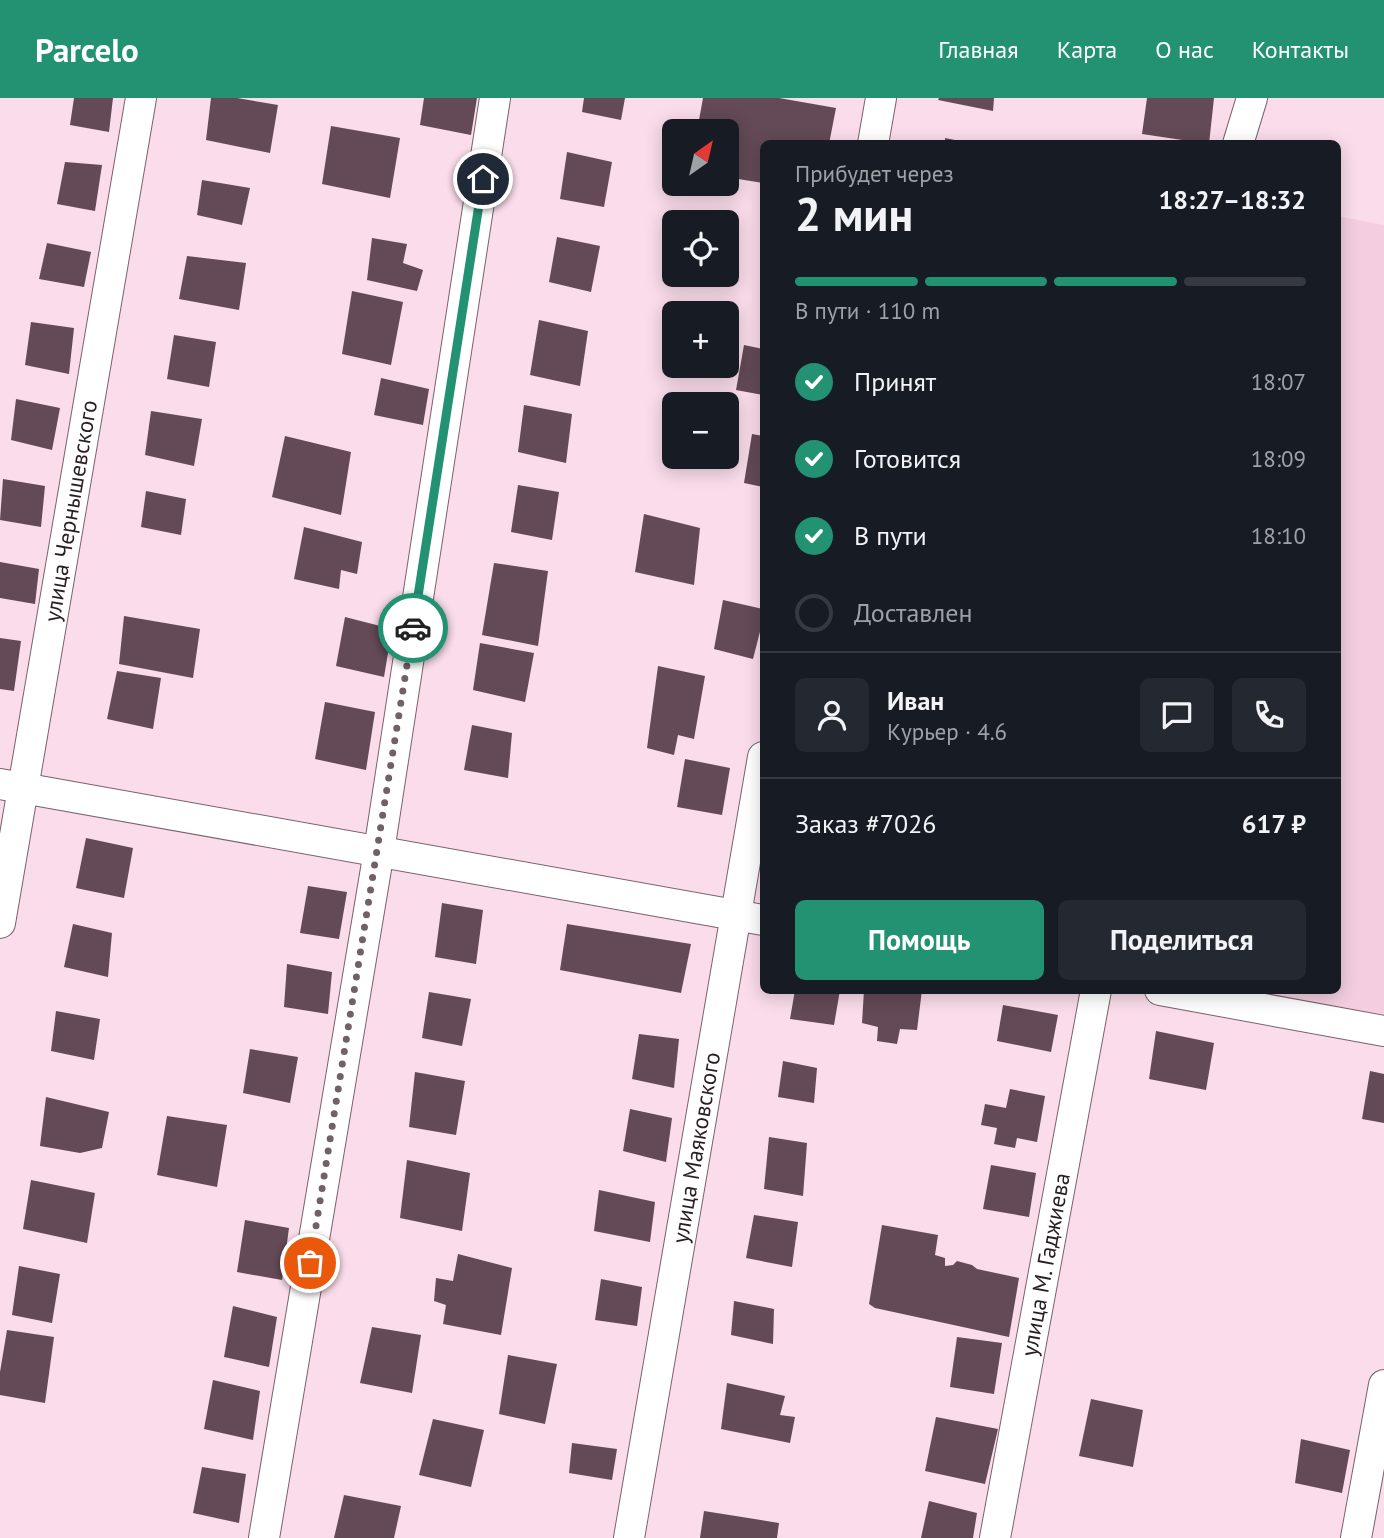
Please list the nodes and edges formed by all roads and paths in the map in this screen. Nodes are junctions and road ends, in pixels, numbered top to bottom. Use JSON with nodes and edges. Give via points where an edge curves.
{"nodes":[{"id":1,"x":141,"y":98,"type":"edge"},
{"id":2,"x":495,"y":98,"type":"edge"},
{"id":3,"x":881,"y":98,"type":"edge"},
{"id":4,"x":1252,"y":98,"type":"edge"},
{"id":5,"x":874,"y":140,"type":"edge"},
{"id":6,"x":1239,"y":140,"type":"edge"},
{"id":7,"x":11,"y":786,"type":"edge"},
{"id":8,"x":760,"y":791,"type":"edge"},
{"id":9,"x":379,"y":851,"type":"junction"},
{"id":10,"x":749,"y":917,"type":"edge"},
{"id":11,"x":0,"y":923,"type":"edge"},
{"id":12,"x":1095,"y":994,"type":"edge"},
{"id":13,"x":1182,"y":994,"type":"edge"},
{"id":14,"x":1384,"y":1031,"type":"edge"},
{"id":15,"x":1384,"y":1385,"type":"edge"},
{"id":16,"x":264,"y":1538,"type":"edge"},
{"id":17,"x":629,"y":1538,"type":"edge"},
{"id":18,"x":995,"y":1538,"type":"edge"},
{"id":19,"x":1356,"y":1538,"type":"edge"}],
"edges":[{"from":1,"to":7,"type":"street","name":"улица Чернышевского"},
{"from":2,"to":9,"type":"street"},
{"from":3,"to":5,"type":"street"},
{"from":4,"to":6,"type":"street"},
{"from":7,"to":9,"type":"street"},
{"from":7,"to":11,"type":"street","name":"улица Чернышевского"},
{"from":8,"to":10,"type":"street","name":"улица Маяковского"},
{"from":9,"to":10,"type":"street"},
{"from":9,"to":16,"type":"street"},
{"from":10,"to":17,"type":"street","name":"улица Маяковского"},
{"from":12,"to":18,"type":"street","name":"улица М. Гаджиева"},
{"from":13,"to":14,"type":"street"},
{"from":15,"to":19,"type":"street"}]}
